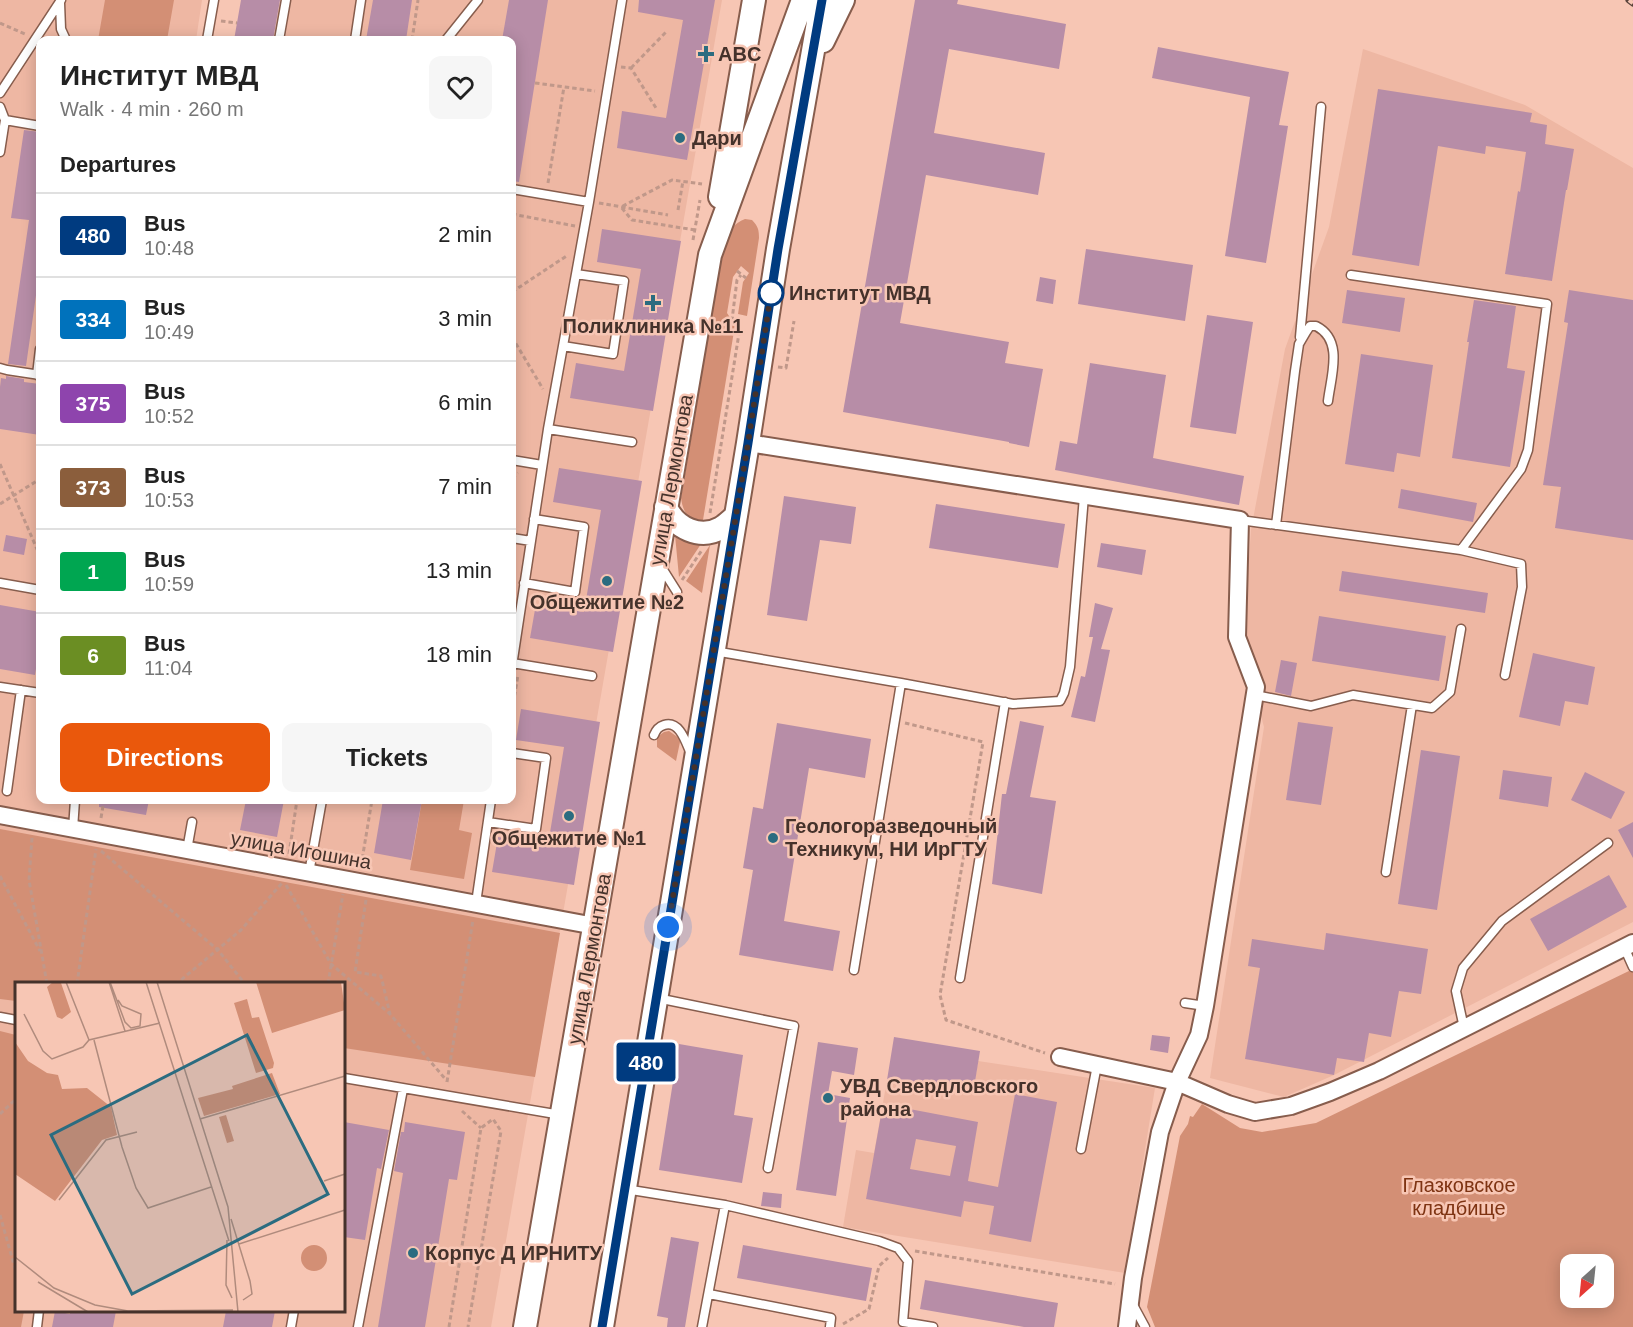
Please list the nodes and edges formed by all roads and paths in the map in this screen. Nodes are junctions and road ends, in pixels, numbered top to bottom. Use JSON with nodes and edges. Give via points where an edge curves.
{"nodes":[{"id":1,"x":214,"y":0,"type":"edge"},
{"id":2,"x":286,"y":0,"type":"edge"},
{"id":3,"x":362,"y":0,"type":"edge"},
{"id":4,"x":418,"y":0,"type":"edge"},
{"id":5,"x":478,"y":0,"type":"edge"},
{"id":6,"x":622,"y":0,"type":"edge"},
{"id":7,"x":754,"y":0,"type":"edge"},
{"id":8,"x":803,"y":0,"type":"edge"},
{"id":9,"x":822,"y":0,"type":"edge"},
{"id":10,"x":843,"y":0,"type":"edge"},
{"id":11,"x":61,"y":1,"type":"edge"},
{"id":12,"x":0,"y":22,"type":"edge"},
{"id":13,"x":667,"y":32,"type":"dead end"},
{"id":14,"x":38,"y":36,"type":"edge"},
{"id":15,"x":64,"y":36,"type":"edge"},
{"id":16,"x":208,"y":36,"type":"edge"},
{"id":17,"x":280,"y":36,"type":"edge"},
{"id":18,"x":356,"y":36,"type":"edge"},
{"id":19,"x":413,"y":36,"type":"edge"},
{"id":20,"x":449,"y":36,"type":"edge"},
{"id":21,"x":36,"y":39,"type":"joint"},
{"id":22,"x":616,"y":66,"type":"dead end"},
{"id":23,"x":631,"y":68,"type":"junction"},
{"id":24,"x":809,"y":69,"type":"junction"},
{"id":25,"x":535,"y":83,"type":"dead end"},
{"id":26,"x":564,"y":87,"type":"junction"},
{"id":27,"x":0,"y":93,"type":"edge"},
{"id":28,"x":606,"y":93,"type":"junction"},
{"id":29,"x":0,"y":107,"type":"edge"},
{"id":30,"x":1321,"y":107,"type":"dead end"},
{"id":31,"x":656,"y":108,"type":"dead end"},
{"id":32,"x":5,"y":120,"type":"junction"},
{"id":33,"x":36,"y":125,"type":"edge"},
{"id":34,"x":0,"y":152,"type":"edge"},
{"id":35,"x":683,"y":181,"type":"junction"},
{"id":36,"x":703,"y":184,"type":"dead end"},
{"id":37,"x":516,"y":190,"type":"edge"},
{"id":38,"x":545,"y":195,"type":"junction"},
{"id":39,"x":589,"y":202,"type":"junction"},
{"id":40,"x":621,"y":207,"type":"junction"},
{"id":41,"x":678,"y":210,"type":"dead end"},
{"id":42,"x":516,"y":215,"type":"edge"},
{"id":43,"x":668,"y":215,"type":"dead end"},
{"id":44,"x":584,"y":227,"type":"junction"},
{"id":45,"x":695,"y":230,"type":"dead end"},
{"id":46,"x":568,"y":255,"type":"dead end"},
{"id":47,"x":710,"y":255,"type":"junction"},
{"id":48,"x":737,"y":271,"type":"dead end"},
{"id":49,"x":576,"y":274,"type":"junction"},
{"id":50,"x":741,"y":274,"type":"junction"},
{"id":51,"x":1352,"y":275,"type":"dead end"},
{"id":52,"x":746,"y":278,"type":"dead end"},
{"id":53,"x":516,"y":289,"type":"edge"},
{"id":54,"x":794,"y":321,"type":"dead end"},
{"id":55,"x":516,"y":344,"type":"edge"},
{"id":56,"x":1299,"y":344,"type":"junction"},
{"id":57,"x":563,"y":346,"type":"junction"},
{"id":58,"x":788,"y":360,"type":"dead end"},
{"id":59,"x":0,"y":368,"type":"edge"},
{"id":60,"x":36,"y":375,"type":"edge"},
{"id":61,"x":554,"y":392,"type":"junction"},
{"id":62,"x":1328,"y":401,"type":"dead end"},
{"id":63,"x":548,"y":429,"type":"junction"},
{"id":64,"x":632,"y":442,"type":"dead end"},
{"id":65,"x":748,"y":443,"type":"junction"},
{"id":66,"x":516,"y":461,"type":"edge"},
{"id":67,"x":0,"y":464,"type":"edge"},
{"id":68,"x":542,"y":465,"type":"junction"},
{"id":69,"x":36,"y":482,"type":"edge"},
{"id":70,"x":14,"y":496,"type":"junction"},
{"id":71,"x":1084,"y":496,"type":"junction"},
{"id":72,"x":0,"y":504,"type":"edge"},
{"id":73,"x":666,"y":507,"type":"junction"},
{"id":74,"x":736,"y":516,"type":"junction"},
{"id":75,"x":710,"y":518,"type":"dead end"},
{"id":76,"x":534,"y":519,"type":"junction"},
{"id":77,"x":1240,"y":520,"type":"junction"},
{"id":78,"x":1276,"y":525,"type":"junction"},
{"id":79,"x":516,"y":539,"type":"edge"},
{"id":80,"x":531,"y":541,"type":"junction"},
{"id":81,"x":706,"y":543,"type":"dead end"},
{"id":82,"x":36,"y":547,"type":"edge"},
{"id":83,"x":1461,"y":550,"type":"junction"},
{"id":84,"x":657,"y":560,"type":"junction"},
{"id":85,"x":0,"y":583,"type":"edge"},
{"id":86,"x":524,"y":583,"type":"junction"},
{"id":87,"x":36,"y":589,"type":"edge"},
{"id":88,"x":677,"y":592,"type":"joint"},
{"id":89,"x":1461,"y":628,"type":"dead end"},
{"id":90,"x":516,"y":637,"type":"edge"},
{"id":91,"x":714,"y":651,"type":"junction"},
{"id":92,"x":516,"y":665,"type":"edge"},
{"id":93,"x":1505,"y":675,"type":"dead end"},
{"id":94,"x":592,"y":676,"type":"dead end"},
{"id":95,"x":901,"y":682,"type":"junction"},
{"id":96,"x":0,"y":687,"type":"edge"},
{"id":97,"x":21,"y":690,"type":"junction"},
{"id":98,"x":36,"y":692,"type":"edge"},
{"id":99,"x":1255,"y":695,"type":"junction"},
{"id":100,"x":1005,"y":702,"type":"junction"},
{"id":101,"x":1412,"y":705,"type":"junction"},
{"id":102,"x":895,"y":720,"type":"junction"},
{"id":103,"x":654,"y":735,"type":"dead end"},
{"id":104,"x":516,"y":754,"type":"edge"},
{"id":105,"x":695,"y":763,"type":"junction"},
{"id":106,"x":7,"y":791,"type":"dead end"},
{"id":107,"x":75,"y":804,"type":"edge"},
{"id":108,"x":103,"y":804,"type":"edge"},
{"id":109,"x":296,"y":804,"type":"edge"},
{"id":110,"x":321,"y":804,"type":"edge"},
{"id":111,"x":371,"y":804,"type":"edge"},
{"id":112,"x":490,"y":804,"type":"edge"},
{"id":113,"x":0,"y":815,"type":"edge"},
{"id":114,"x":101,"y":815,"type":"dead end"},
{"id":115,"x":33,"y":821,"type":"junction"},
{"id":116,"x":192,"y":822,"type":"dead end"},
{"id":117,"x":488,"y":822,"type":"junction"},
{"id":118,"x":73,"y":829,"type":"junction"},
{"id":119,"x":1608,"y":843,"type":"dead end"},
{"id":120,"x":187,"y":850,"type":"junction"},
{"id":121,"x":289,"y":854,"type":"dead end"},
{"id":122,"x":360,"y":867,"type":"dead end"},
{"id":123,"x":1386,"y":872,"type":"dead end"},
{"id":124,"x":309,"y":873,"type":"junction"},
{"id":125,"x":0,"y":876,"type":"edge"},
{"id":126,"x":344,"y":890,"type":"dead end"},
{"id":127,"x":367,"y":896,"type":"dead end"},
{"id":128,"x":475,"y":909,"type":"junction"},
{"id":129,"x":595,"y":926,"type":"junction"},
{"id":130,"x":1628,"y":945,"type":"edge"},
{"id":131,"x":218,"y":950,"type":"junction"},
{"id":132,"x":42,"y":954,"type":"junction"},
{"id":133,"x":331,"y":964,"type":"junction"},
{"id":134,"x":1633,"y":967,"type":"edge"},
{"id":135,"x":854,"y":970,"type":"dead end"},
{"id":136,"x":960,"y":978,"type":"dead end"},
{"id":137,"x":47,"y":982,"type":"edge"},
{"id":138,"x":77,"y":982,"type":"edge"},
{"id":139,"x":178,"y":982,"type":"edge"},
{"id":140,"x":243,"y":982,"type":"edge"},
{"id":141,"x":328,"y":982,"type":"edge"},
{"id":142,"x":657,"y":998,"type":"junction"},
{"id":143,"x":1185,"y":1003,"type":"dead end"},
{"id":144,"x":1205,"y":1006,"type":"junction"},
{"id":145,"x":390,"y":1014,"type":"junction"},
{"id":146,"x":0,"y":1017,"type":"edge"},
{"id":147,"x":15,"y":1020,"type":"edge"},
{"id":148,"x":1464,"y":1028,"type":"junction"},
{"id":149,"x":1060,"y":1057,"type":"joint"},
{"id":150,"x":1097,"y":1065,"type":"junction"},
{"id":151,"x":345,"y":1078,"type":"edge"},
{"id":152,"x":447,"y":1081,"type":"junction"},
{"id":153,"x":1177,"y":1082,"type":"junction"},
{"id":154,"x":403,"y":1089,"type":"junction"},
{"id":155,"x":445,"y":1096,"type":"junction"},
{"id":156,"x":15,"y":1099,"type":"edge"},
{"id":157,"x":0,"y":1114,"type":"edge"},
{"id":158,"x":561,"y":1115,"type":"junction"},
{"id":159,"x":469,"y":1118,"type":"dead end"},
{"id":160,"x":482,"y":1128,"type":"junction"},
{"id":161,"x":1081,"y":1149,"type":"dead end"},
{"id":162,"x":768,"y":1168,"type":"dead end"},
{"id":163,"x":625,"y":1189,"type":"junction"},
{"id":164,"x":725,"y":1205,"type":"junction"},
{"id":165,"x":0,"y":1215,"type":"edge"},
{"id":166,"x":898,"y":1248,"type":"junction"},
{"id":167,"x":15,"y":1268,"type":"edge"},
{"id":168,"x":1131,"y":1293,"type":"junction"},
{"id":169,"x":709,"y":1294,"type":"junction"},
{"id":170,"x":39,"y":1312,"type":"edge"},
{"id":171,"x":294,"y":1312,"type":"edge"},
{"id":172,"x":37,"y":1327,"type":"edge"},
{"id":173,"x":291,"y":1327,"type":"edge"},
{"id":174,"x":358,"y":1327,"type":"edge"},
{"id":175,"x":449,"y":1327,"type":"edge"},
{"id":176,"x":468,"y":1327,"type":"edge"},
{"id":177,"x":525,"y":1327,"type":"edge"},
{"id":178,"x":602,"y":1327,"type":"edge"},
{"id":179,"x":702,"y":1327,"type":"edge"},
{"id":180,"x":830,"y":1327,"type":"edge"},
{"id":181,"x":838,"y":1327,"type":"edge"},
{"id":182,"x":933,"y":1327,"type":"edge"},
{"id":183,"x":1127,"y":1327,"type":"edge"},
{"id":184,"x":1145,"y":1327,"type":"edge"}],
"edges":[{"from":1,"to":16,"type":"lane"},
{"from":2,"to":17,"type":"lane"},
{"from":3,"to":18,"type":"lane"},
{"from":4,"to":19,"type":"path"},
{"from":5,"to":20,"type":"lane"},
{"from":6,"to":28,"type":"lane"},
{"from":7,"to":47,"type":"main road"},
{"from":8,"to":47,"type":"main road","name":"улица Лермонтова"},
{"from":9,"to":24,"type":"main road"},
{"from":10,"to":24,"type":"main road"},
{"from":11,"to":14,"type":"lane"},
{"from":11,"to":15,"type":"lane"},
{"from":12,"to":21,"type":"path"},
{"from":13,"to":23,"type":"path"},
{"from":21,"to":27,"type":"lane"},
{"from":22,"to":23,"type":"path"},
{"from":23,"to":31,"type":"path"},
{"from":24,"to":65,"type":"main road"},
{"from":25,"to":26,"type":"path"},
{"from":26,"to":28,"type":"path"},
{"from":26,"to":38,"type":"path"},
{"from":28,"to":39,"type":"lane"},
{"from":29,"to":32,"type":"lane"},
{"from":30,"to":56,"type":"lane"},
{"from":32,"to":33,"type":"lane"},
{"from":32,"to":34,"type":"lane"},
{"from":35,"to":36,"type":"path"},
{"from":35,"to":40,"type":"path","via":[[672,180]]},
{"from":35,"to":41,"type":"path"},
{"from":37,"to":38,"type":"lane"},
{"from":38,"to":39,"type":"lane"},
{"from":39,"to":40,"type":"path"},
{"from":39,"to":44,"type":"lane"},
{"from":40,"to":43,"type":"path"},
{"from":40,"to":45,"type":"path","via":[[632,220]]},
{"from":42,"to":44,"type":"path"},
{"from":44,"to":49,"type":"lane"},
{"from":46,"to":53,"type":"path"},
{"from":47,"to":73,"type":"main road","name":"улица Лермонтова"},
{"from":48,"to":50,"type":"path"},
{"from":49,"to":57,"type":"lane"},
{"from":49,"to":57,"type":"lane","via":[[624,281],[613,354]]},
{"from":50,"to":52,"type":"path"},
{"from":50,"to":75,"type":"path","via":[[732,320],[741,321]]},
{"from":51,"to":83,"type":"lane","via":[[1548,304],[1528,450],[1521,469]]},
{"from":54,"to":58,"type":"path"},
{"from":55,"to":61,"type":"path","via":[[544,390]]},
{"from":56,"to":62,"type":"lane","via":[[1310,326],[1326,333],[1331,341],[1334,349]]},
{"from":56,"to":78,"type":"lane"},
{"from":57,"to":61,"type":"lane"},
{"from":59,"to":60,"type":"lane"},
{"from":61,"to":63,"type":"lane"},
{"from":63,"to":64,"type":"lane"},
{"from":63,"to":68,"type":"lane"},
{"from":65,"to":71,"type":"street"},
{"from":65,"to":74,"type":"main road"},
{"from":66,"to":68,"type":"lane"},
{"from":67,"to":70,"type":"path"},
{"from":68,"to":76,"type":"lane"},
{"from":69,"to":70,"type":"path"},
{"from":70,"to":72,"type":"path"},
{"from":70,"to":82,"type":"path"},
{"from":71,"to":77,"type":"street"},
{"from":71,"to":100,"type":"lane","via":[[1070,667],[1064,693],[1060,701]]},
{"from":73,"to":74,"type":"main road","via":[[670,517],[685,529],[699,532],[713,531]]},
{"from":73,"to":84,"type":"main road","name":"улица Лермонтова"},
{"from":74,"to":91,"type":"main road"},
{"from":76,"to":80,"type":"lane"},
{"from":76,"to":86,"type":"lane","via":[[584,527],[576,583],[574,592]]},
{"from":77,"to":78,"type":"lane"},
{"from":77,"to":99,"type":"street","via":[[1237,637],[1256,687]]},
{"from":78,"to":83,"type":"lane"},
{"from":79,"to":80,"type":"lane"},
{"from":80,"to":86,"type":"lane"},
{"from":81,"to":88,"type":"path"},
{"from":83,"to":93,"type":"lane","via":[[1521,564],[1522,587]]},
{"from":84,"to":88,"type":"lane"},
{"from":84,"to":129,"type":"main road","name":"улица Лермонтова"},
{"from":85,"to":87,"type":"lane"},
{"from":86,"to":90,"type":"lane"},
{"from":89,"to":101,"type":"lane","via":[[1450,692],[1432,708]]},
{"from":91,"to":95,"type":"lane"},
{"from":91,"to":105,"type":"main road"},
{"from":92,"to":94,"type":"lane"},
{"from":95,"to":100,"type":"lane"},
{"from":95,"to":102,"type":"lane"},
{"from":96,"to":97,"type":"lane"},
{"from":97,"to":98,"type":"lane"},
{"from":97,"to":106,"type":"lane"},
{"from":99,"to":101,"type":"lane","via":[[1311,706],[1353,695]]},
{"from":99,"to":144,"type":"street"},
{"from":100,"to":136,"type":"lane"},
{"from":101,"to":123,"type":"lane"},
{"from":102,"to":135,"type":"lane"},
{"from":102,"to":149,"type":"path","via":[[983,742],[940,995],[946,1020]]},
{"from":103,"to":105,"type":"lane","via":[[662,726],[676,727]]},
{"from":104,"to":117,"type":"lane","via":[[546,758],[536,829]]},
{"from":105,"to":142,"type":"main road"},
{"from":107,"to":118,"type":"lane"},
{"from":108,"to":114,"type":"path"},
{"from":109,"to":121,"type":"path"},
{"from":110,"to":124,"type":"lane"},
{"from":111,"to":122,"type":"path"},
{"from":112,"to":117,"type":"lane"},
{"from":113,"to":115,"type":"street","name":"улица Игошина"},
{"from":115,"to":118,"type":"street","name":"улица Игошина"},
{"from":115,"to":132,"type":"path","via":[[29,880]]},
{"from":116,"to":120,"type":"lane"},
{"from":117,"to":128,"type":"lane"},
{"from":118,"to":120,"type":"street","name":"улица Игошина"},
{"from":119,"to":148,"type":"lane","via":[[1502,921],[1463,968],[1456,991]]},
{"from":120,"to":124,"type":"street","name":"улица Игошина"},
{"from":124,"to":128,"type":"street","name":"улица Игошина"},
{"from":125,"to":132,"type":"path"},
{"from":126,"to":133,"type":"path"},
{"from":127,"to":145,"type":"path","via":[[355,972],[381,976]]},
{"from":128,"to":129,"type":"street","name":"улица Игошина"},
{"from":128,"to":152,"type":"path"},
{"from":129,"to":158,"type":"main road","name":"улица Лермонтова"},
{"from":130,"to":134,"type":"lane"},
{"from":130,"to":148,"type":"street"},
{"from":131,"to":133,"type":"path","via":[[284,881]]},
{"from":131,"to":138,"type":"path","via":[[96,847]]},
{"from":131,"to":139,"type":"path"},
{"from":131,"to":140,"type":"path"},
{"from":132,"to":137,"type":"path"},
{"from":133,"to":141,"type":"path"},
{"from":133,"to":145,"type":"path"},
{"from":142,"to":162,"type":"lane","via":[[794,1026]]},
{"from":142,"to":163,"type":"main road"},
{"from":143,"to":144,"type":"lane"},
{"from":144,"to":153,"type":"street","via":[[1199,1035]]},
{"from":145,"to":152,"type":"path"},
{"from":146,"to":147,"type":"lane"},
{"from":148,"to":153,"type":"street","via":[[1378,1071],[1291,1106],[1255,1112]]},
{"from":149,"to":150,"type":"street"},
{"from":150,"to":153,"type":"street"},
{"from":150,"to":161,"type":"lane"},
{"from":151,"to":154,"type":"lane"},
{"from":152,"to":155,"type":"path"},
{"from":153,"to":168,"type":"street","via":[[1160,1132]]},
{"from":154,"to":155,"type":"lane"},
{"from":154,"to":174,"type":"lane"},
{"from":155,"to":158,"type":"lane"},
{"from":156,"to":157,"type":"path"},
{"from":158,"to":177,"type":"main road","name":"улица Лермонтова"},
{"from":159,"to":160,"type":"path"},
{"from":160,"to":175,"type":"path"},
{"from":160,"to":176,"type":"path","via":[[493,1119],[501,1131]]},
{"from":163,"to":164,"type":"lane"},
{"from":163,"to":178,"type":"main road"},
{"from":164,"to":166,"type":"lane","via":[[879,1240]]},
{"from":164,"to":169,"type":"lane"},
{"from":165,"to":167,"type":"path"},
{"from":166,"to":168,"type":"path"},
{"from":166,"to":181,"type":"path","via":[[879,1266],[869,1308]]},
{"from":166,"to":182,"type":"lane","via":[[908,1261],[903,1322]]},
{"from":168,"to":183,"type":"street"},
{"from":168,"to":184,"type":"lane"},
{"from":169,"to":179,"type":"lane"},
{"from":169,"to":180,"type":"lane","via":[[831,1318]]},
{"from":170,"to":172,"type":"lane"},
{"from":171,"to":173,"type":"lane"}]}
